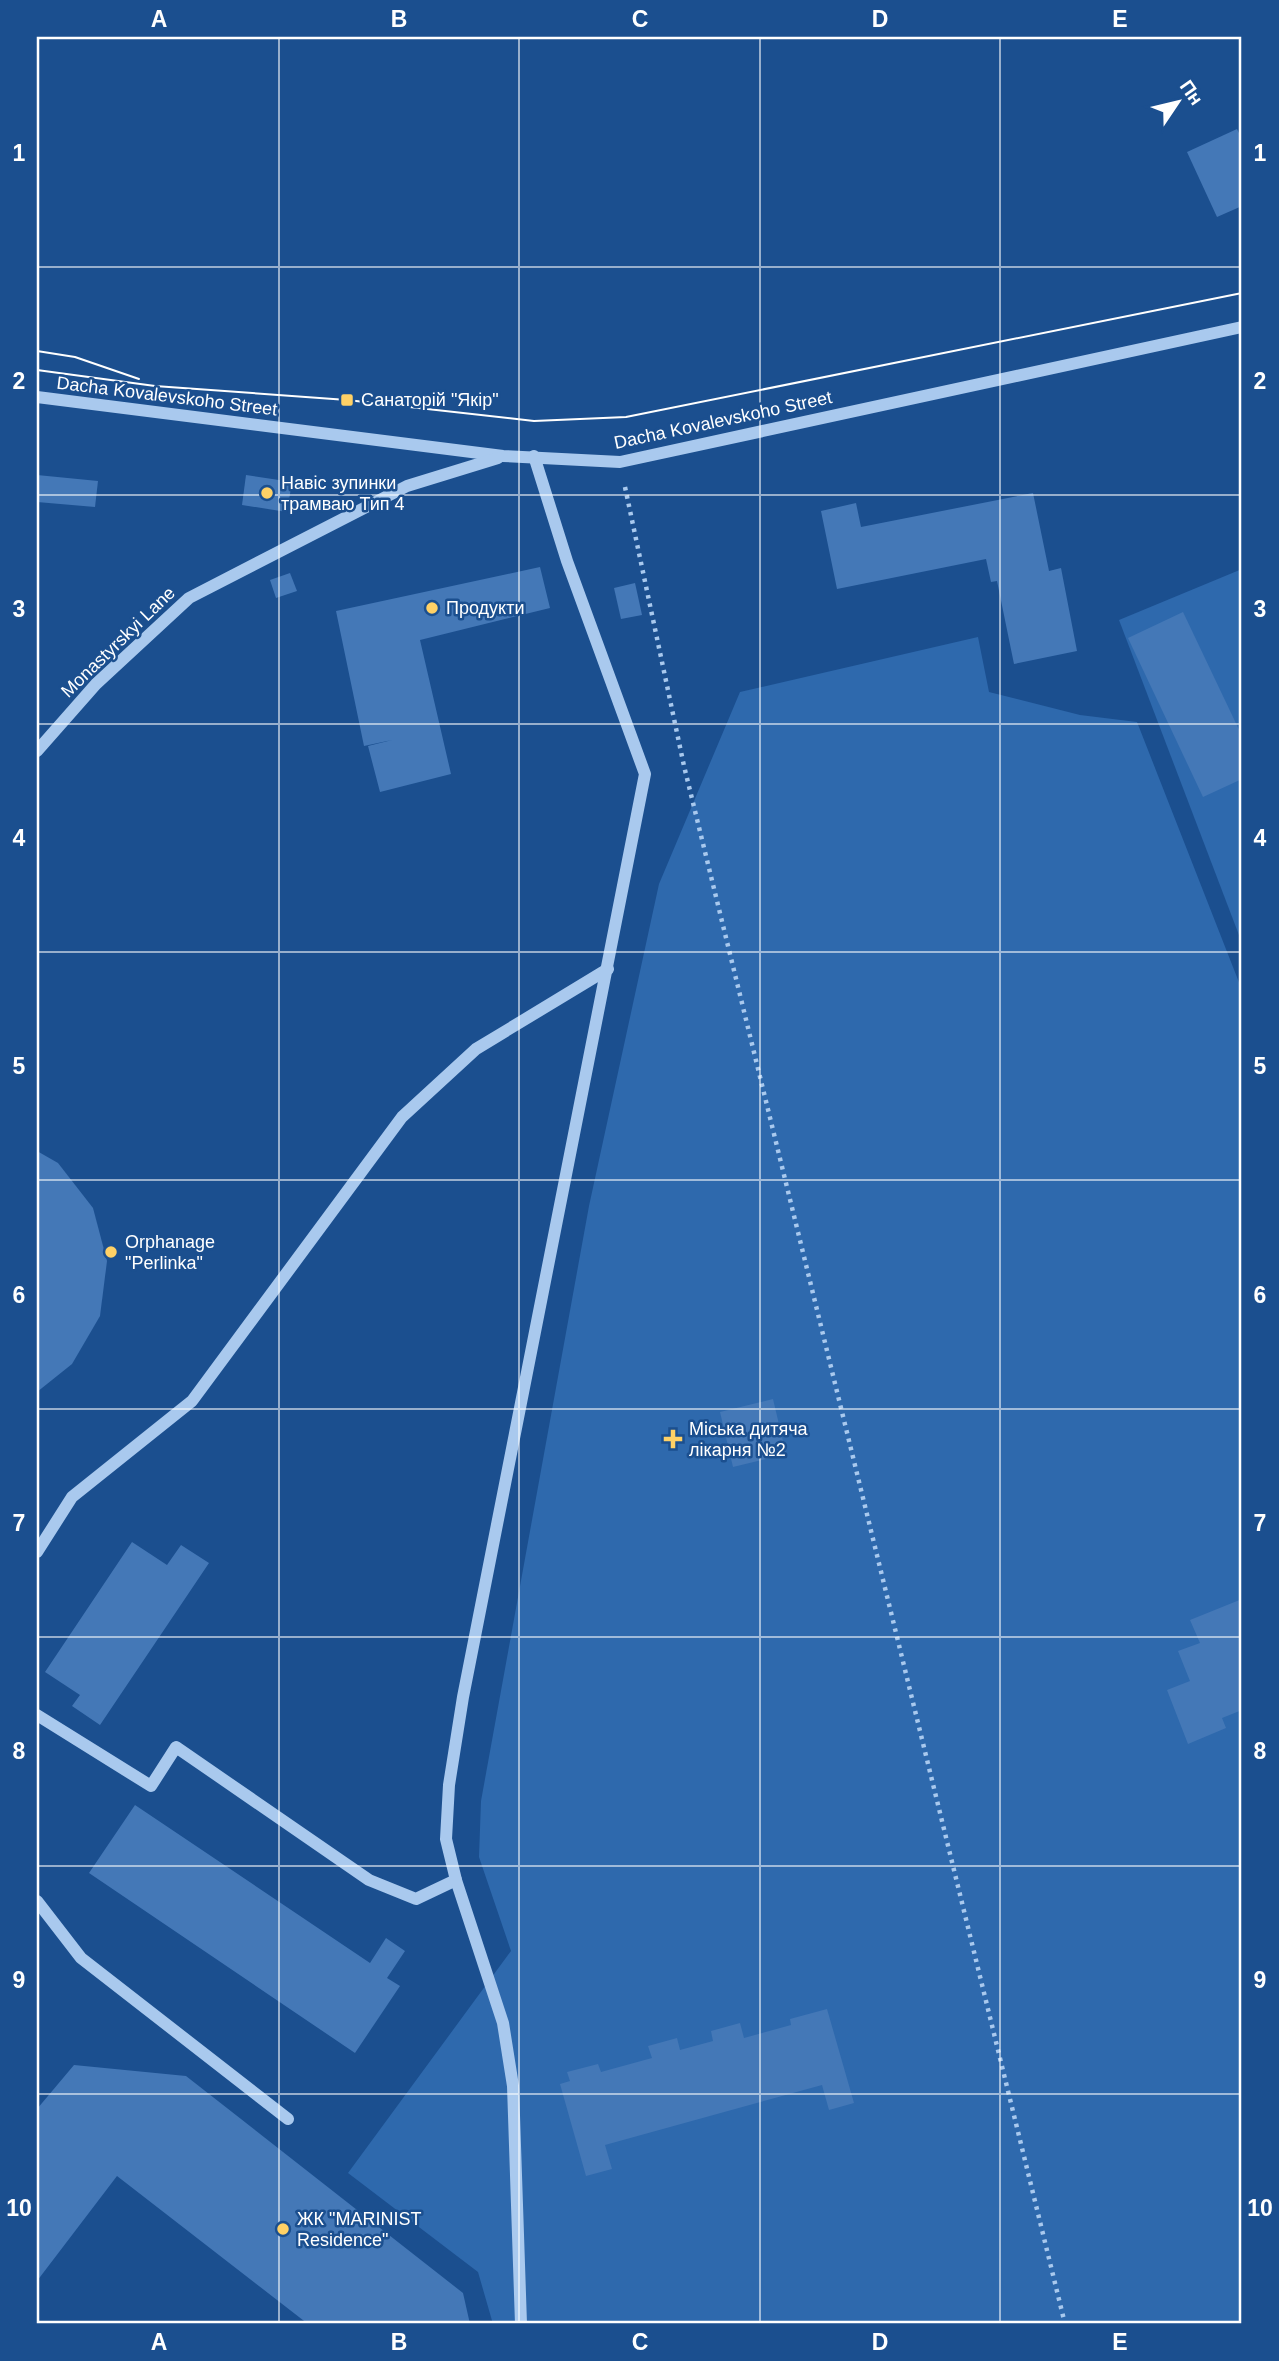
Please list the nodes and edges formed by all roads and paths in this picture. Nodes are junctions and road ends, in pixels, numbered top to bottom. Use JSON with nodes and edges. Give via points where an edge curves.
{"nodes":[{"id":1,"x":1242,"y":327,"type":"edge"},
{"id":2,"x":37,"y":397,"type":"edge"},
{"id":3,"x":503,"y":456,"type":"junction"},
{"id":4,"x":534,"y":456,"type":"junction"},
{"id":5,"x":620,"y":462,"type":"junction"},
{"id":6,"x":37,"y":751,"type":"edge"},
{"id":7,"x":608,"y":969,"type":"junction"},
{"id":8,"x":37,"y":1552,"type":"edge"},
{"id":9,"x":37,"y":1715,"type":"edge"},
{"id":10,"x":456,"y":1880,"type":"junction"},
{"id":11,"x":37,"y":1901,"type":"edge"},
{"id":12,"x":288,"y":2119,"type":"dead end"},
{"id":13,"x":521,"y":2324,"type":"edge"},
{"id":14,"x":1065,"y":2324,"type":"edge"}],
"edges":[{"from":1,"to":5,"type":"street","name":"Dacha Kovalevskoho Street"},
{"from":2,"to":3,"type":"street","name":"Dacha Kovalevskoho Street"},
{"from":3,"to":4,"type":"street","name":"Dacha Kovalevskoho Street"},
{"from":3,"to":6,"type":"street","name":"Monastyrskyi Lane","via":[[407,486],[189,598],[96,684]]},
{"from":4,"to":5,"type":"street","name":"Dacha Kovalevskoho Street"},
{"from":4,"to":7,"type":"street","via":[[645,774]]},
{"from":5,"to":14,"type":"path","via":[[687,780]]},
{"from":7,"to":8,"type":"street","via":[[475,1049],[402,1117],[192,1401],[72,1497]]},
{"from":7,"to":10,"type":"street","via":[[463,1697],[446,1839]]},
{"from":9,"to":10,"type":"street","via":[[150,1786],[176,1747],[369,1880],[415,1899]]},
{"from":10,"to":13,"type":"street","via":[[503,2023],[513,2086]]},
{"from":11,"to":12,"type":"street","via":[[81,1958]]}]}
